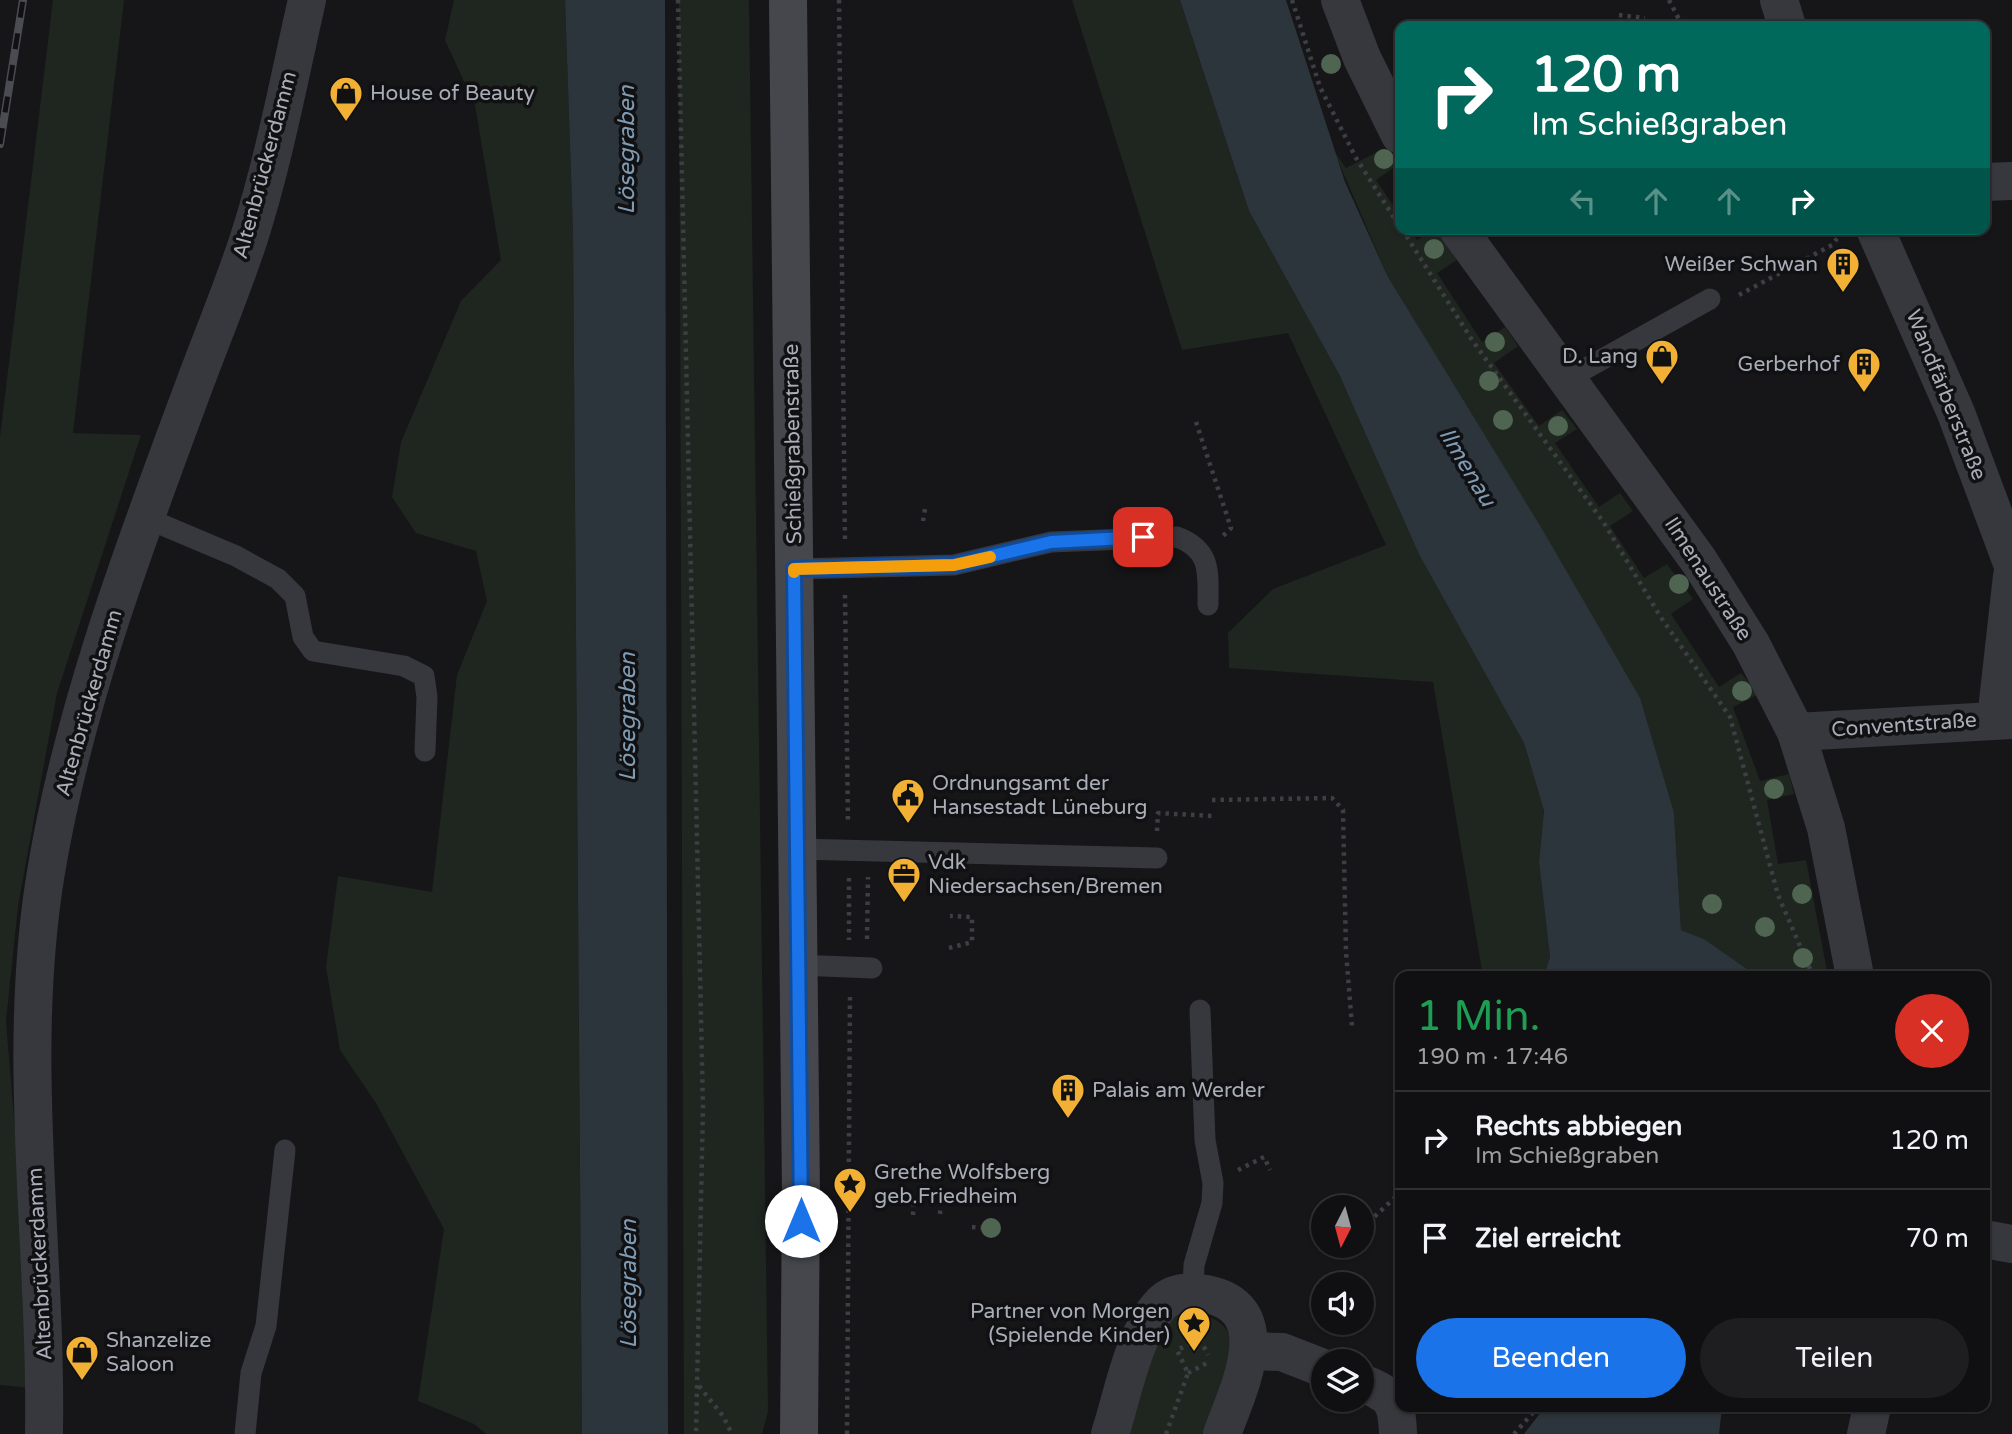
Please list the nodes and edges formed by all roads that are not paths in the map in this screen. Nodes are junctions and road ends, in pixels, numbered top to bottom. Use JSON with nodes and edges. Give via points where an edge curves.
{"nodes":[{"id":1,"x":307,"y":0,"type":"edge"},
{"id":2,"x":788,"y":0,"type":"edge"},
{"id":3,"x":1340,"y":0,"type":"edge"},
{"id":4,"x":1779,"y":0,"type":"edge"},
{"id":5,"x":1785,"y":21,"type":"edge"},
{"id":6,"x":1395,"y":125,"type":"edge"},
{"id":7,"x":2012,"y":181,"type":"edge"},
{"id":8,"x":1990,"y":183,"type":"edge"},
{"id":9,"x":1462,"y":235,"type":"edge"},
{"id":10,"x":1878,"y":235,"type":"edge"},
{"id":11,"x":1710,"y":299,"type":"road end"},
{"id":12,"x":1567,"y":379,"type":"junction"},
{"id":13,"x":146,"y":518,"type":"junction"},
{"id":14,"x":2012,"y":564,"type":"edge"},
{"id":15,"x":794,"y":569,"type":"junction"},
{"id":16,"x":2012,"y":576,"type":"edge"},
{"id":17,"x":1208,"y":605,"type":"dead end"},
{"id":18,"x":2004,"y":720,"type":"edge"},
{"id":19,"x":1796,"y":732,"type":"junction"},
{"id":20,"x":425,"y":751,"type":"dead end"},
{"id":21,"x":797,"y":849,"type":"junction"},
{"id":22,"x":1157,"y":858,"type":"road end"},
{"id":23,"x":798,"y":965,"type":"junction"},
{"id":24,"x":863,"y":967,"type":"road end"},
{"id":25,"x":1853,"y":971,"type":"edge"},
{"id":26,"x":1200,"y":1010,"type":"dead end"},
{"id":27,"x":285,"y":1150,"type":"dead end"},
{"id":28,"x":1990,"y":1240,"type":"edge"},
{"id":29,"x":2012,"y":1244,"type":"edge"},
{"id":30,"x":1205,"y":1294,"type":"junction"},
{"id":31,"x":1249,"y":1350,"type":"junction"},
{"id":32,"x":1311,"y":1363,"type":"edge"},
{"id":33,"x":1374,"y":1389,"type":"edge"},
{"id":34,"x":1871,"y":1412,"type":"edge"},
{"id":35,"x":1397,"y":1419,"type":"edge"},
{"id":36,"x":44,"y":1434,"type":"edge"},
{"id":37,"x":245,"y":1434,"type":"edge"},
{"id":38,"x":799,"y":1434,"type":"edge"},
{"id":39,"x":1110,"y":1434,"type":"edge"},
{"id":40,"x":1222,"y":1434,"type":"edge"},
{"id":41,"x":1866,"y":1434,"type":"edge"}],
"edges":[{"from":1,"to":13,"type":"street","name":"Altenbrückerdamm","via":[[249,237]]},
{"from":2,"to":15,"type":"main road","name":"Schießgrabenstraße"},
{"from":3,"to":6,"type":"street"},
{"from":4,"to":5,"type":"street"},
{"from":7,"to":8,"type":"street"},
{"from":9,"to":12,"type":"street","name":"Ilmenaustraße"},
{"from":10,"to":14,"type":"street","name":"Wandfärberstraße","via":[[1956,413]]},
{"from":11,"to":12,"type":"lane"},
{"from":12,"to":19,"type":"street","name":"Ilmenaustraße","via":[[1699,561],[1751,644]]},
{"from":13,"to":20,"type":"lane","via":[[278,579],[295,596],[303,636],[313,651],[404,666],[424,676]]},
{"from":13,"to":36,"type":"street","name":"Altenbrückerdamm","via":[[93,676],[65,781],[41,913],[33,993],[31,1097],[45,1352]]},
{"from":15,"to":17,"type":"lane","via":[[954,565],[1051,542],[1177,537],[1195,544],[1202,555],[1209,573]]},
{"from":15,"to":21,"type":"main road","name":"Schießgrabenstraße"},
{"from":16,"to":18,"type":"street"},
{"from":18,"to":19,"type":"street","name":"Conventstraße"},
{"from":19,"to":25,"type":"street","name":"Ilmenaustraße","via":[[1826,828]]},
{"from":21,"to":22,"type":"lane"},
{"from":21,"to":23,"type":"main road","name":"Schießgrabenstraße"},
{"from":23,"to":24,"type":"lane"},
{"from":23,"to":38,"type":"main road","name":"Schießgrabenstraße"},
{"from":26,"to":30,"type":"lane","via":[[1205,1140],[1213,1183],[1212,1203],[1194,1265]]},
{"from":27,"to":37,"type":"lane","via":[[266,1326],[251,1373]]},
{"from":28,"to":29,"type":"street"},
{"from":30,"to":31,"type":"street","via":[[1232,1304],[1243,1318]]},
{"from":30,"to":39,"type":"street","via":[[1176,1294],[1162,1303],[1147,1323]]},
{"from":31,"to":32,"type":"street","via":[[1282,1352]]},
{"from":31,"to":40,"type":"street"},
{"from":33,"to":35,"type":"street","via":[[1387,1395]]},
{"from":34,"to":41,"type":"street"}]}
